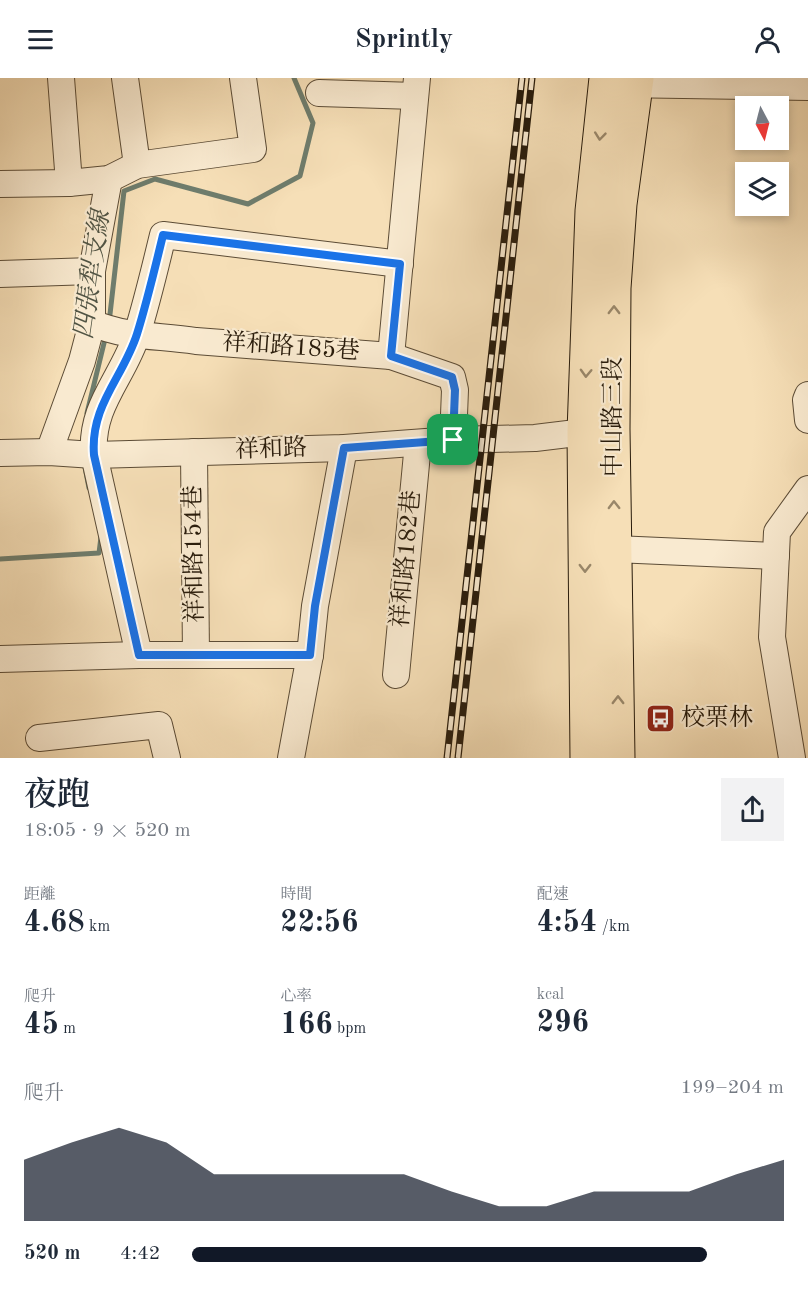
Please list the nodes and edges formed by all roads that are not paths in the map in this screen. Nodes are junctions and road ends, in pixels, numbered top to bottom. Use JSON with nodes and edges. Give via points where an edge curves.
{"nodes":[{"id":1,"x":62,"y":78,"type":"edge"},
{"id":2,"x":125,"y":78,"type":"edge"},
{"id":3,"x":243,"y":78,"type":"edge"},
{"id":4,"x":621,"y":81,"type":"edge"},
{"id":5,"x":416,"y":87,"type":"edge"},
{"id":6,"x":808,"y":87,"type":"edge"},
{"id":7,"x":319,"y":93,"type":"dead end"},
{"id":8,"x":137,"y":165,"type":"junction"},
{"id":9,"x":109,"y":179,"type":"junction"},
{"id":10,"x":69,"y":183,"type":"junction"},
{"id":11,"x":0,"y":184,"type":"edge"},
{"id":12,"x":400,"y":264,"type":"junction"},
{"id":13,"x":92,"y":271,"type":"junction"},
{"id":14,"x":0,"y":274,"type":"edge"},
{"id":15,"x":101,"y":327,"type":"junction"},
{"id":16,"x":136,"y":337,"type":"junction"},
{"id":17,"x":391,"y":356,"type":"junction"},
{"id":18,"x":808,"y":395,"type":"edge"},
{"id":19,"x":808,"y":420,"type":"edge"},
{"id":20,"x":598,"y":430,"type":"junction"},
{"id":21,"x":453,"y":440,"type":"junction"},
{"id":22,"x":418,"y":443,"type":"junction"},
{"id":23,"x":344,"y":448,"type":"junction"},
{"id":24,"x":49,"y":452,"type":"junction"},
{"id":25,"x":0,"y":453,"type":"edge"},
{"id":26,"x":194,"y":453,"type":"junction"},
{"id":27,"x":94,"y":455,"type":"junction"},
{"id":28,"x":808,"y":489,"type":"edge"},
{"id":29,"x":615,"y":549,"type":"junction"},
{"id":30,"x":776,"y":556,"type":"junction"},
{"id":31,"x":139,"y":655,"type":"junction"},
{"id":32,"x":196,"y":655,"type":"junction"},
{"id":33,"x":310,"y":655,"type":"junction"},
{"id":34,"x":0,"y":659,"type":"edge"},
{"id":35,"x":396,"y":675,"type":"dead end"},
{"id":36,"x":39,"y":738,"type":"dead end"},
{"id":37,"x":167,"y":758,"type":"edge"},
{"id":38,"x":291,"y":758,"type":"edge"},
{"id":39,"x":587,"y":758,"type":"edge"},
{"id":40,"x":618,"y":758,"type":"edge"},
{"id":41,"x":792,"y":758,"type":"edge"}],
"edges":[{"from":1,"to":10,"type":"street"},
{"from":2,"to":8,"type":"street"},
{"from":3,"to":8,"type":"street","via":[[254,148]]},
{"from":4,"to":6,"type":"street"},
{"from":4,"to":20,"type":"main road","name":"中山路三段","via":[[592,211]]},
{"from":5,"to":7,"type":"street"},
{"from":5,"to":12,"type":"street"},
{"from":8,"to":9,"type":"street"},
{"from":9,"to":10,"type":"street"},
{"from":9,"to":13,"type":"street"},
{"from":10,"to":11,"type":"street"},
{"from":12,"to":16,"type":"street","via":[[163,235]]},
{"from":12,"to":17,"type":"street"},
{"from":13,"to":14,"type":"street"},
{"from":13,"to":15,"type":"street"},
{"from":15,"to":16,"type":"street","name":"祥和路185巷"},
{"from":15,"to":24,"type":"street","via":[[82,361]]},
{"from":16,"to":17,"type":"street","name":"祥和路185巷","via":[[165,336]]},
{"from":16,"to":27,"type":"street","via":[[92,434]]},
{"from":17,"to":21,"type":"street","name":"祥和路185巷","via":[[452,377]]},
{"from":18,"to":19,"type":"street"},
{"from":20,"to":21,"type":"street","name":"祥和路","via":[[524,439]]},
{"from":29,"to":20,"type":"main road","name":"中山路三段","one_way":true},
{"from":20,"to":39,"type":"main road","name":"中山路三段","one_way":true},
{"from":21,"to":22,"type":"street","name":"祥和路"},
{"from":22,"to":23,"type":"street","name":"祥和路"},
{"from":22,"to":35,"type":"street","name":"祥和路182巷"},
{"from":23,"to":26,"type":"street","name":"祥和路"},
{"from":23,"to":33,"type":"street","via":[[315,606]]},
{"from":24,"to":25,"type":"street","name":"祥和路"},
{"from":24,"to":27,"type":"street","name":"祥和路"},
{"from":26,"to":27,"type":"street","name":"祥和路"},
{"from":26,"to":32,"type":"street","name":"祥和路154巷"},
{"from":27,"to":31,"type":"street"},
{"from":28,"to":30,"type":"street","via":[[777,532]]},
{"from":29,"to":30,"type":"street"},
{"from":40,"to":29,"type":"main road","name":"中山路三段","one_way":true},
{"from":30,"to":41,"type":"street","via":[[772,638]]},
{"from":31,"to":32,"type":"street"},
{"from":31,"to":34,"type":"street"},
{"from":32,"to":33,"type":"street"},
{"from":33,"to":38,"type":"street"},
{"from":36,"to":37,"type":"street","via":[[159,725]]}]}
